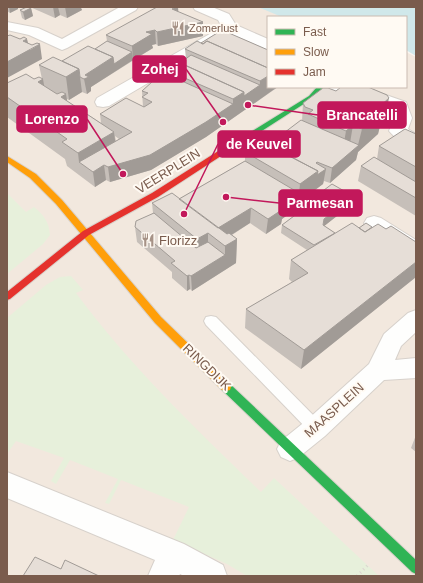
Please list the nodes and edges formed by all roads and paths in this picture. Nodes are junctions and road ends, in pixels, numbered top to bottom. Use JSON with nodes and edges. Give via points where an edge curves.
{"nodes":[{"id":1,"x":131,"y":7,"type":"edge"},
{"id":2,"x":200,"y":7,"type":"edge"},
{"id":3,"x":7,"y":26,"type":"edge"},
{"id":4,"x":230,"y":28,"type":"junction"},
{"id":5,"x":267,"y":45,"type":"edge"},
{"id":6,"x":320,"y":88,"type":"edge"},
{"id":7,"x":335,"y":88,"type":"edge"},
{"id":8,"x":103,"y":102,"type":"dead end"},
{"id":9,"x":416,"y":141,"type":"edge"},
{"id":10,"x":7,"y":158,"type":"edge"},
{"id":11,"x":374,"y":223,"type":"dead end"},
{"id":12,"x":86,"y":233,"type":"junction"},
{"id":13,"x":416,"y":250,"type":"edge"},
{"id":14,"x":7,"y":297,"type":"edge"},
{"id":15,"x":416,"y":319,"type":"edge"},
{"id":16,"x":211,"y":321,"type":"dead end"},
{"id":17,"x":416,"y":368,"type":"edge"},
{"id":18,"x":378,"y":371,"type":"junction"},
{"id":19,"x":316,"y":428,"type":"junction"},
{"id":20,"x":290,"y":449,"type":"junction"},
{"id":21,"x":7,"y":485,"type":"edge"},
{"id":22,"x":168,"y":565,"type":"edge"},
{"id":23,"x":416,"y":568,"type":"edge"},
{"id":24,"x":212,"y":576,"type":"edge"}],
"edges":[{"from":1,"to":3,"type":"street","via":[[62,45],[33,31]]},
{"from":2,"to":4,"type":"street","via":[[224,17]]},
{"from":4,"to":5,"type":"street"},
{"from":4,"to":8,"type":"street"},
{"from":6,"to":12,"type":"main road","name":"VEERPLEIN","via":[[311,97],[155,195]]},
{"from":7,"to":9,"type":"street","via":[[366,93],[400,106],[403,118],[398,131]]},
{"from":10,"to":12,"type":"main road","name":"RINGDIJK","via":[[46,189]]},
{"from":11,"to":13,"type":"street"},
{"from":12,"to":14,"type":"main road","name":"VEERPLEIN"},
{"from":12,"to":20,"type":"main road","name":"RINGDIJK","via":[[158,320]]},
{"from":15,"to":18,"type":"street","name":"MAASPLEIN","via":[[392,340]]},
{"from":16,"to":19,"type":"lane"},
{"from":17,"to":18,"type":"street"},
{"from":18,"to":19,"type":"street","name":"MAASPLEIN"},
{"from":19,"to":20,"type":"street","name":"MAASPLEIN"},
{"from":20,"to":23,"type":"main road","name":"RINGDIJK"},
{"from":21,"to":22,"type":"street"},
{"from":22,"to":24,"type":"street"}]}
